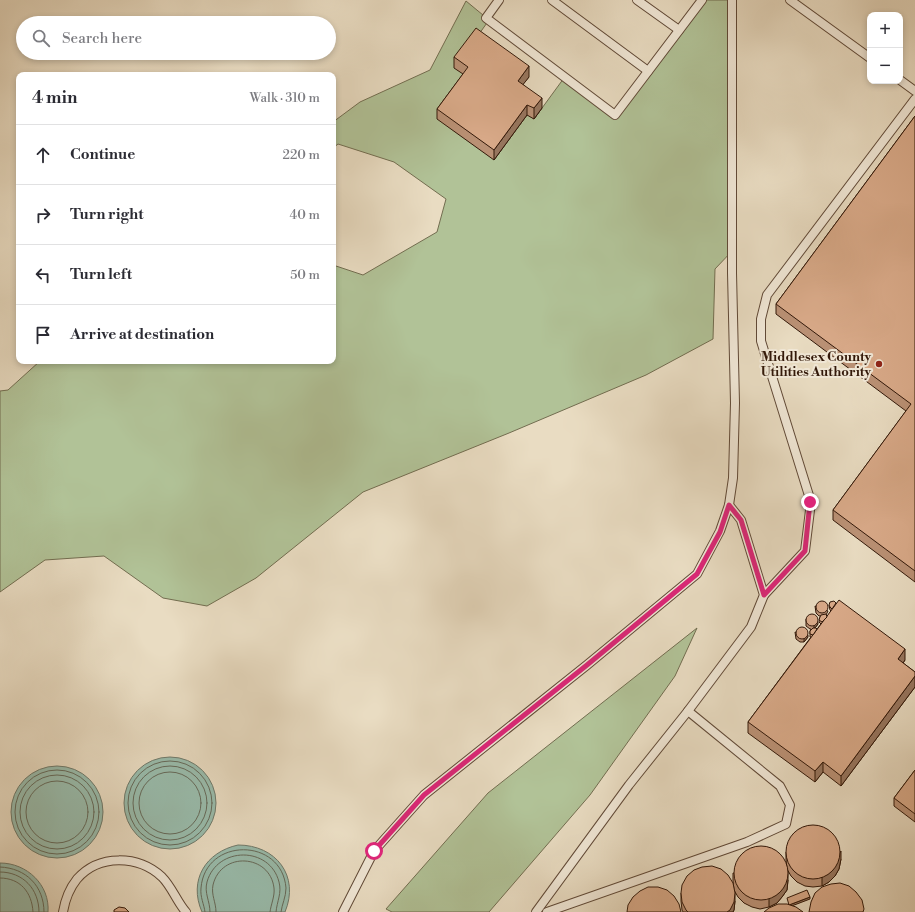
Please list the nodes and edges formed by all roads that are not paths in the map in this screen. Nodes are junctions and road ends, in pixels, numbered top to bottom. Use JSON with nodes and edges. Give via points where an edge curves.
{"nodes":[{"id":1,"x":499,"y":0,"type":"edge"},
{"id":2,"x":552,"y":0,"type":"edge"},
{"id":3,"x":637,"y":0,"type":"edge"},
{"id":4,"x":702,"y":0,"type":"edge"},
{"id":5,"x":732,"y":0,"type":"edge"},
{"id":6,"x":790,"y":0,"type":"edge"},
{"id":7,"x":679,"y":30,"type":"junction"},
{"id":8,"x":867,"y":56,"type":"edge"},
{"id":9,"x":648,"y":71,"type":"junction"},
{"id":10,"x":903,"y":82,"type":"edge"},
{"id":11,"x":915,"y":91,"type":"edge"},
{"id":12,"x":915,"y":99,"type":"edge"},
{"id":13,"x":729,"y":505,"type":"junction"},
{"id":14,"x":764,"y":595,"type":"junction"},
{"id":15,"x":688,"y":711,"type":"junction"},
{"id":16,"x":62,"y":912,"type":"edge"},
{"id":17,"x":186,"y":912,"type":"edge"},
{"id":18,"x":343,"y":912,"type":"edge"},
{"id":19,"x":536,"y":912,"type":"edge"},
{"id":20,"x":547,"y":912,"type":"edge"}],
"edges":[{"from":1,"to":9,"type":"lane","via":[[486,18],[615,114]]},
{"from":2,"to":9,"type":"lane"},
{"from":3,"to":7,"type":"lane"},
{"from":4,"to":7,"type":"lane"},
{"from":5,"to":13,"type":"lane","via":[[732,273],[735,403],[733,478]]},
{"from":6,"to":8,"type":"lane"},
{"from":7,"to":9,"type":"lane"},
{"from":10,"to":11,"type":"lane"},
{"from":12,"to":14,"type":"lane","via":[[766,295],[761,319],[761,341],[810,502],[805,551]]},
{"from":13,"to":14,"type":"lane","via":[[741,520]]},
{"from":13,"to":18,"type":"lane","via":[[720,532],[697,574],[424,795],[374,851]]},
{"from":14,"to":15,"type":"lane","via":[[751,627]]},
{"from":15,"to":19,"type":"lane","via":[[629,785]]},
{"from":15,"to":20,"type":"lane","via":[[780,786],[790,805],[786,824],[747,842]]},
{"from":16,"to":17,"type":"lane","via":[[67,895],[77,879],[93,866],[111,860],[130,860],[148,866],[162,878]]}]}
